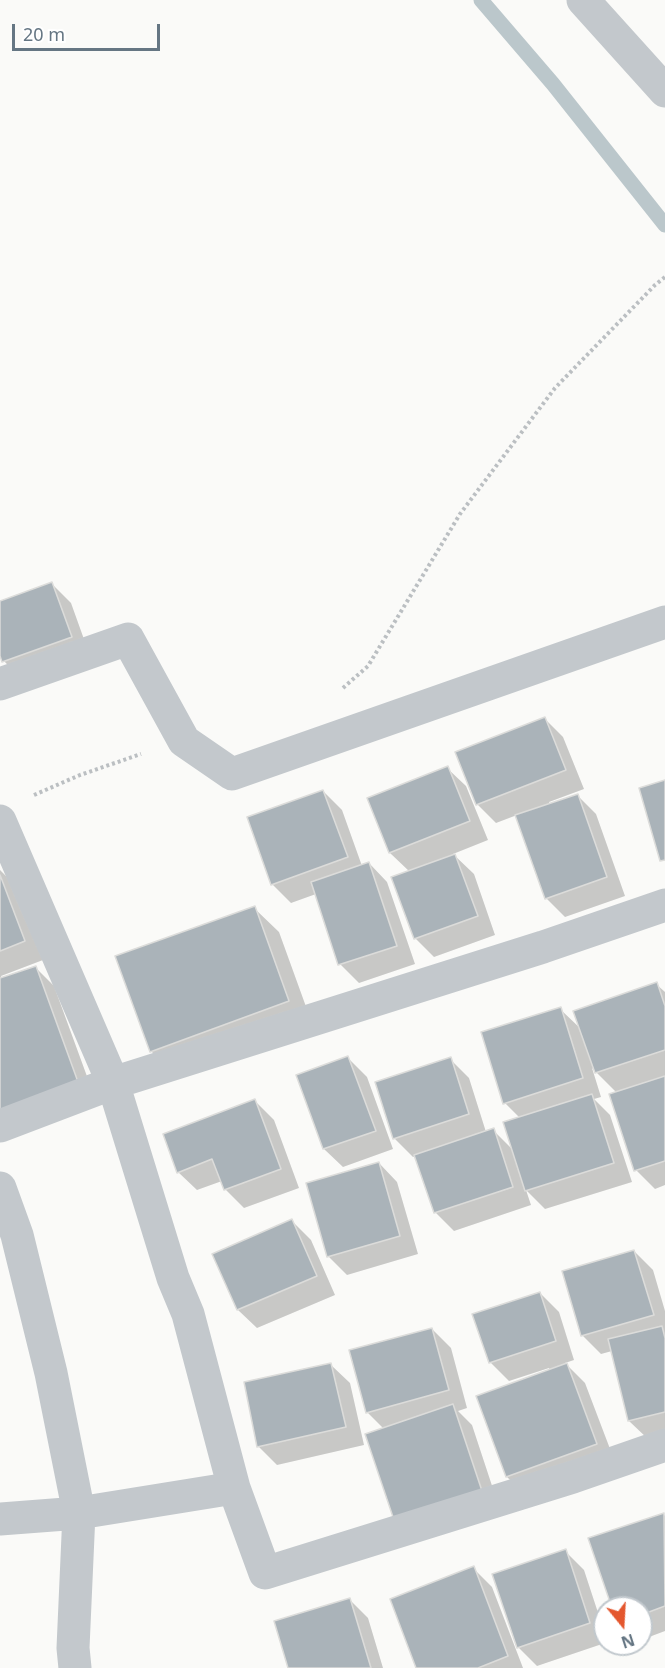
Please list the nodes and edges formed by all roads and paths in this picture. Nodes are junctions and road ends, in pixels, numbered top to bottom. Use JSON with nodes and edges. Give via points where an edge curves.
{"nodes":[{"id":1,"x":583,"y":0,"type":"edge"},
{"id":2,"x":665,"y":91,"type":"edge"},
{"id":3,"x":665,"y":277,"type":"edge"},
{"id":4,"x":665,"y":622,"type":"edge"},
{"id":5,"x":0,"y":684,"type":"edge"},
{"id":6,"x":342,"y":689,"type":"dead end"},
{"id":7,"x":184,"y":741,"type":"junction"},
{"id":8,"x":30,"y":797,"type":"dead end"},
{"id":9,"x":0,"y":821,"type":"edge"},
{"id":10,"x":665,"y":904,"type":"edge"},
{"id":11,"x":113,"y":1083,"type":"junction"},
{"id":12,"x":0,"y":1126,"type":"edge"},
{"id":13,"x":0,"y":1188,"type":"edge"},
{"id":14,"x":665,"y":1446,"type":"edge"},
{"id":15,"x":234,"y":1488,"type":"junction"},
{"id":16,"x":78,"y":1513,"type":"junction"},
{"id":17,"x":0,"y":1519,"type":"edge"},
{"id":18,"x":75,"y":1668,"type":"edge"}],
"edges":[{"from":1,"to":2,"type":"street"},
{"from":3,"to":6,"type":"path","via":[[555,388],[460,514],[368,666]]},
{"from":4,"to":7,"type":"street","via":[[232,774]]},
{"from":5,"to":7,"type":"street","via":[[128,639]]},
{"from":7,"to":8,"type":"path","via":[[80,775]]},
{"from":9,"to":11,"type":"street"},
{"from":10,"to":11,"type":"street","via":[[543,947]]},
{"from":11,"to":12,"type":"street"},
{"from":11,"to":15,"type":"street","via":[[188,1314]]},
{"from":13,"to":16,"type":"street","via":[[17,1235],[51,1373]]},
{"from":14,"to":15,"type":"street","via":[[265,1573]]},
{"from":15,"to":16,"type":"street"},
{"from":16,"to":17,"type":"street"},
{"from":16,"to":18,"type":"street"}]}
